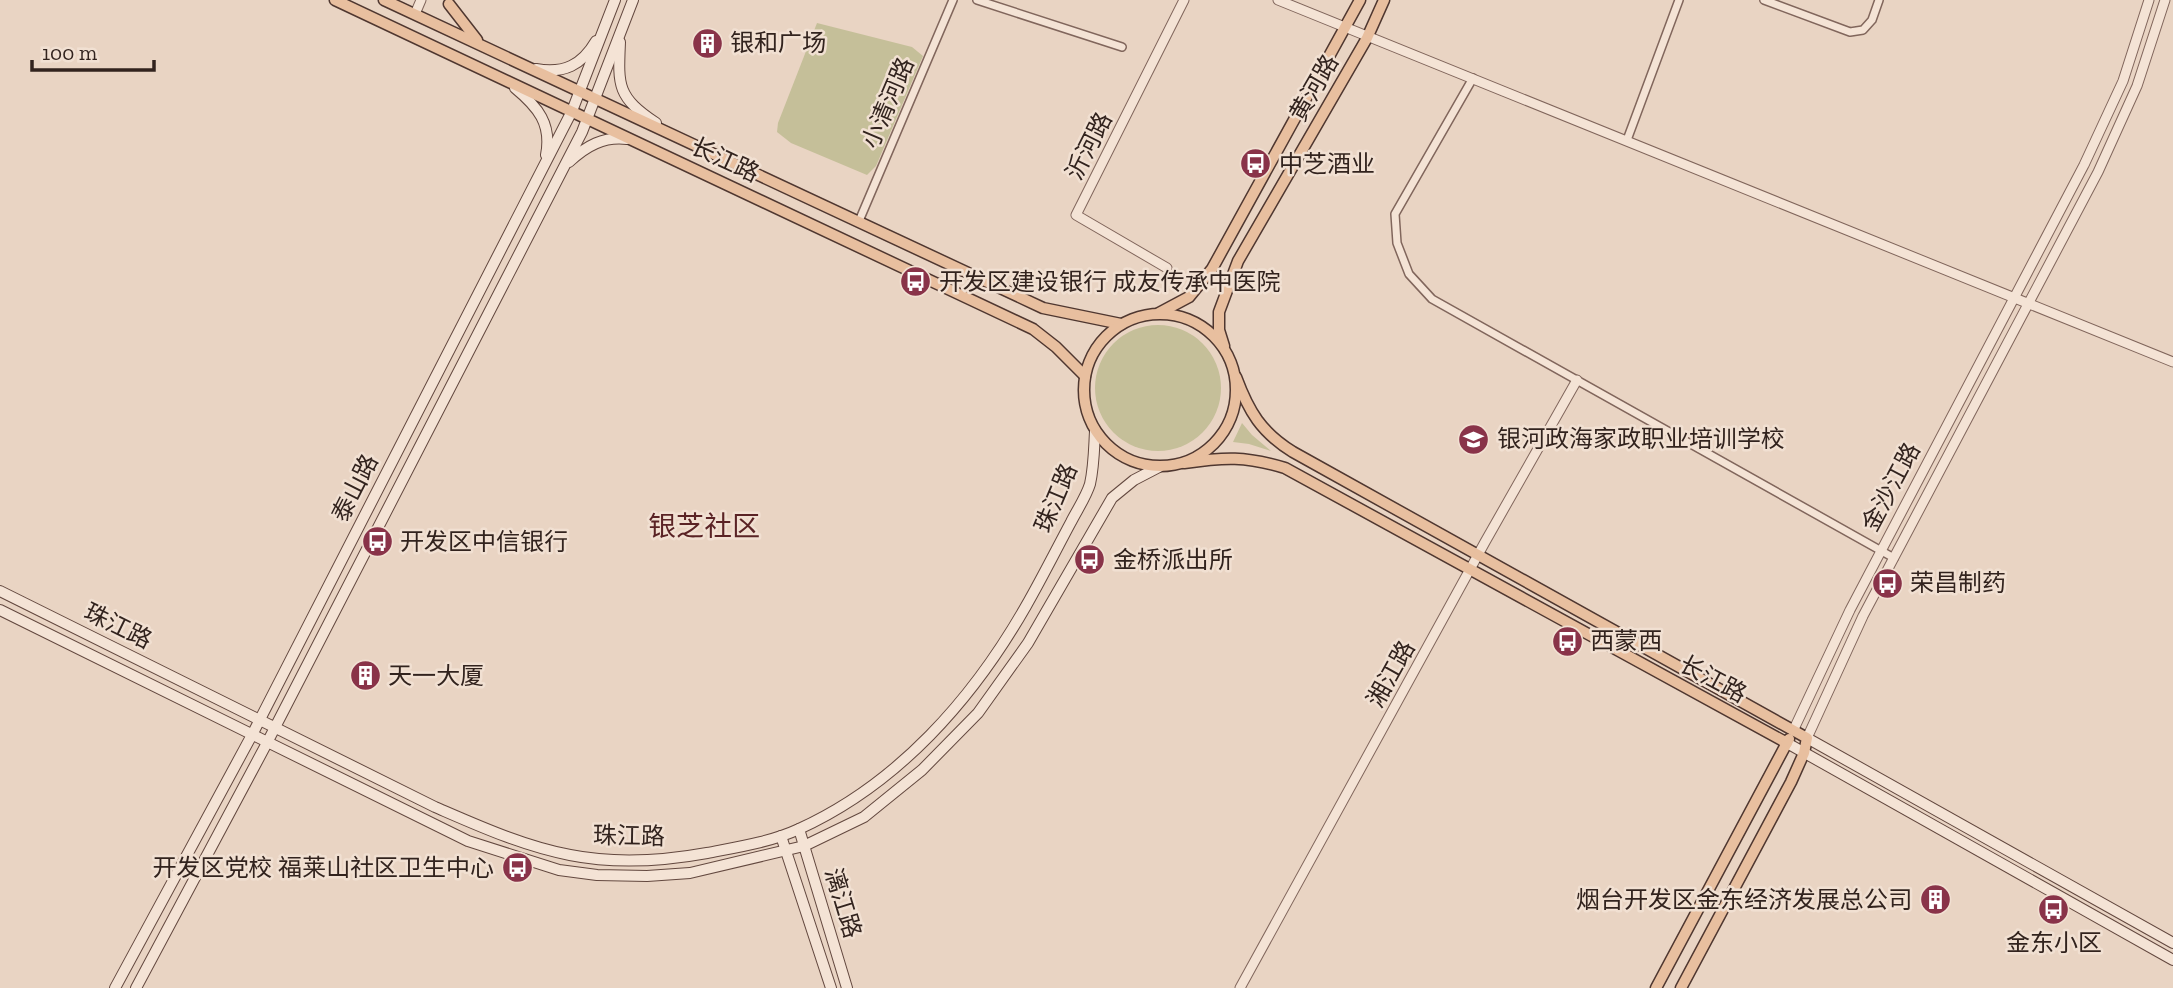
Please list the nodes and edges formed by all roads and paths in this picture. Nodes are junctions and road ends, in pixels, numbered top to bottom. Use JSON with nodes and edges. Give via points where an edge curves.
{"nodes":[{"id":1,"x":335,"y":0,"type":"edge"},
{"id":2,"x":384,"y":0,"type":"edge"},
{"id":3,"x":421,"y":0,"type":"edge"},
{"id":4,"x":615,"y":0,"type":"edge"},
{"id":5,"x":633,"y":0,"type":"edge"},
{"id":6,"x":953,"y":0,"type":"edge"},
{"id":7,"x":977,"y":0,"type":"edge"},
{"id":8,"x":1184,"y":0,"type":"edge"},
{"id":9,"x":1278,"y":0,"type":"edge"},
{"id":10,"x":1360,"y":0,"type":"edge"},
{"id":11,"x":1384,"y":0,"type":"edge"},
{"id":12,"x":1679,"y":0,"type":"edge"},
{"id":13,"x":1764,"y":0,"type":"edge"},
{"id":14,"x":1878,"y":0,"type":"edge"},
{"id":15,"x":2149,"y":0,"type":"edge"},
{"id":16,"x":2165,"y":0,"type":"edge"},
{"id":17,"x":449,"y":4,"type":"dead end"},
{"id":18,"x":415,"y":14,"type":"junction"},
{"id":19,"x":605,"y":25,"type":"junction"},
{"id":20,"x":1347,"y":28,"type":"junction"},
{"id":21,"x":621,"y":31,"type":"junction"},
{"id":22,"x":1367,"y":38,"type":"junction"},
{"id":23,"x":485,"y":46,"type":"junction"},
{"id":24,"x":1122,"y":47,"type":"dead end"},
{"id":25,"x":533,"y":68,"type":"junction"},
{"id":26,"x":1473,"y":78,"type":"junction"},
{"id":27,"x":507,"y":81,"type":"junction"},
{"id":28,"x":581,"y":90,"type":"junction"},
{"id":29,"x":597,"y":97,"type":"junction"},
{"id":30,"x":572,"y":111,"type":"junction"},
{"id":31,"x":588,"y":119,"type":"junction"},
{"id":32,"x":668,"y":131,"type":"junction"},
{"id":33,"x":1627,"y":140,"type":"junction"},
{"id":34,"x":638,"y":142,"type":"junction"},
{"id":35,"x":545,"y":162,"type":"junction"},
{"id":36,"x":562,"y":170,"type":"junction"},
{"id":37,"x":859,"y":221,"type":"junction"},
{"id":38,"x":1167,"y":268,"type":"dead end"},
{"id":39,"x":2016,"y":297,"type":"junction"},
{"id":40,"x":2030,"y":303,"type":"junction"},
{"id":41,"x":1159,"y":313,"type":"junction"},
{"id":42,"x":1121,"y":324,"type":"junction"},
{"id":43,"x":1225,"y":348,"type":"junction"},
{"id":44,"x":2173,"y":362,"type":"edge"},
{"id":45,"x":1085,"y":376,"type":"junction"},
{"id":46,"x":1236,"y":377,"type":"junction"},
{"id":47,"x":1577,"y":380,"type":"junction"},
{"id":48,"x":1095,"y":431,"type":"junction"},
{"id":49,"x":1184,"y":463,"type":"junction"},
{"id":50,"x":1159,"y":467,"type":"junction"},
{"id":51,"x":1881,"y":550,"type":"junction"},
{"id":52,"x":1478,"y":555,"type":"junction"},
{"id":53,"x":1894,"y":558,"type":"junction"},
{"id":54,"x":1469,"y":571,"type":"junction"},
{"id":55,"x":0,"y":591,"type":"edge"},
{"id":56,"x":0,"y":610,"type":"edge"},
{"id":57,"x":260,"y":720,"type":"junction"},
{"id":58,"x":275,"y":726,"type":"junction"},
{"id":59,"x":1793,"y":731,"type":"junction"},
{"id":60,"x":253,"y":733,"type":"junction"},
{"id":61,"x":1807,"y":738,"type":"junction"},
{"id":62,"x":268,"y":741,"type":"junction"},
{"id":63,"x":1787,"y":743,"type":"junction"},
{"id":64,"x":1804,"y":753,"type":"junction"},
{"id":65,"x":799,"y":829,"type":"junction"},
{"id":66,"x":781,"y":836,"type":"junction"},
{"id":67,"x":804,"y":846,"type":"junction"},
{"id":68,"x":786,"y":850,"type":"junction"},
{"id":69,"x":2173,"y":943,"type":"edge"},
{"id":70,"x":2173,"y":960,"type":"edge"},
{"id":71,"x":115,"y":988,"type":"edge"},
{"id":72,"x":136,"y":988,"type":"edge"},
{"id":73,"x":831,"y":988,"type":"edge"},
{"id":74,"x":847,"y":988,"type":"edge"},
{"id":75,"x":1240,"y":988,"type":"edge"},
{"id":76,"x":1656,"y":988,"type":"edge"},
{"id":77,"x":1681,"y":988,"type":"edge"}],
"edges":[{"from":1,"to":27,"type":"main road","name":"长江路"},
{"from":2,"to":18,"type":"main road","name":"长江路"},
{"from":3,"to":18,"type":"street"},
{"from":4,"to":19,"type":"main road","name":"泰山路"},
{"from":5,"to":21,"type":"main road","name":"泰山路"},
{"from":6,"to":37,"type":"street","name":"小清河路"},
{"from":7,"to":24,"type":"street"},
{"from":8,"to":38,"type":"street","name":"沂河路","via":[[1076,215]]},
{"from":9,"to":20,"type":"street"},
{"from":10,"to":20,"type":"main road","name":"黄河路"},
{"from":11,"to":22,"type":"main road","name":"黄河路"},
{"from":12,"to":33,"type":"street"},
{"from":13,"to":14,"type":"street","via":[[1850,32],[1863,30],[1872,20]]},
{"from":15,"to":39,"type":"street","name":"金沙江路","via":[[2123,81]]},
{"from":16,"to":40,"type":"street","name":"金沙江路","via":[[2137,86]]},
{"from":17,"to":23,"type":"main road"},
{"from":18,"to":23,"type":"main road","name":"长江路"},
{"from":19,"to":25,"type":"main road","via":[[592,48],[572,67],[557,71]]},
{"from":19,"to":28,"type":"main road","name":"泰山路"},
{"from":20,"to":22,"type":"street"},
{"from":20,"to":41,"type":"main road","name":"黄河路","via":[[1212,269],[1189,297]]},
{"from":21,"to":29,"type":"main road","name":"泰山路"},
{"from":21,"to":32,"type":"main road","via":[[621,88],[633,106]]},
{"from":22,"to":26,"type":"street"},
{"from":22,"to":43,"type":"main road","name":"黄河路","via":[[1238,261],[1219,312]]},
{"from":23,"to":25,"type":"main road","name":"长江路"},
{"from":25,"to":28,"type":"main road","name":"长江路"},
{"from":26,"to":33,"type":"street"},
{"from":26,"to":47,"type":"street","via":[[1395,214],[1397,243],[1409,274],[1432,299]]},
{"from":27,"to":30,"type":"main road","name":"长江路"},
{"from":27,"to":35,"type":"main road","via":[[537,107],[545,121]]},
{"from":28,"to":29,"type":"main road","name":"长江路"},
{"from":28,"to":30,"type":"main road","name":"泰山路"},
{"from":29,"to":31,"type":"main road","name":"泰山路"},
{"from":29,"to":32,"type":"main road","name":"长江路"},
{"from":30,"to":31,"type":"main road","name":"长江路"},
{"from":30,"to":35,"type":"main road","name":"泰山路"},
{"from":31,"to":34,"type":"main road","name":"长江路"},
{"from":31,"to":36,"type":"main road","name":"泰山路"},
{"from":32,"to":37,"type":"main road","name":"长江路"},
{"from":33,"to":39,"type":"street"},
{"from":34,"to":36,"type":"main road","via":[[612,138],[597,143]]},
{"from":34,"to":45,"type":"main road","name":"长江路","via":[[1033,329]]},
{"from":35,"to":57,"type":"main road","name":"泰山路"},
{"from":36,"to":58,"type":"main road","name":"泰山路"},
{"from":37,"to":42,"type":"main road","name":"长江路","via":[[1043,308]]},
{"from":39,"to":40,"type":"street"},
{"from":39,"to":51,"type":"street","name":"金沙江路"},
{"from":40,"to":44,"type":"street"},
{"from":40,"to":53,"type":"street","name":"金沙江路"},
{"from":41,"to":42,"type":"main road"},
{"from":41,"to":43,"type":"main road","via":[[1195,322]]},
{"from":42,"to":45,"type":"main road","via":[[1101,342]]},
{"from":43,"to":46,"type":"main road"},
{"from":45,"to":48,"type":"main road","via":[[1084,403]]},
{"from":46,"to":49,"type":"main road","via":[[1230,424],[1214,445]]},
{"from":46,"to":52,"type":"main road","name":"长江路","via":[[1246,403],[1276,441]]},
{"from":47,"to":51,"type":"street"},
{"from":47,"to":52,"type":"street","name":"湘江路"},
{"from":48,"to":50,"type":"main road","via":[[1127,460]]},
{"from":48,"to":65,"type":"main road","name":"珠江路","via":[[1089,487],[1036,589],[986,671],[911,754],[857,798]]},
{"from":49,"to":50,"type":"main road"},
{"from":49,"to":54,"type":"main road","name":"长江路","via":[[1231,457],[1285,468]]},
{"from":50,"to":67,"type":"main road","via":[[1112,498],[1028,643],[978,713],[922,770],[864,817]]},
{"from":51,"to":53,"type":"street"},
{"from":51,"to":59,"type":"street","name":"金沙江路"},
{"from":52,"to":54,"type":"street","name":"湘江路"},
{"from":52,"to":59,"type":"main road","name":"长江路"},
{"from":53,"to":61,"type":"street","name":"金沙江路"},
{"from":54,"to":63,"type":"main road","name":"长江路"},
{"from":54,"to":75,"type":"street","name":"湘江路"},
{"from":55,"to":57,"type":"main road","name":"珠江路"},
{"from":56,"to":60,"type":"main road"},
{"from":57,"to":58,"type":"main road","name":"珠江路"},
{"from":57,"to":60,"type":"main road","name":"泰山路"},
{"from":58,"to":62,"type":"main road","name":"泰山路"},
{"from":58,"to":66,"type":"main road","name":"珠江路","via":[[472,824],[572,856],[640,861],[679,858]]},
{"from":59,"to":61,"type":"main road","name":"长江路"},
{"from":59,"to":63,"type":"main road","name":"金沙江路"},
{"from":60,"to":62,"type":"main road"},
{"from":60,"to":71,"type":"main road","name":"泰山路"},
{"from":61,"to":64,"type":"main road","name":"金沙江路"},
{"from":61,"to":69,"type":"main road","name":"长江路"},
{"from":62,"to":68,"type":"main road","via":[[468,841],[559,870],[597,875],[690,873]]},
{"from":62,"to":72,"type":"main road","name":"泰山路"},
{"from":63,"to":64,"type":"main road","name":"长江路"},
{"from":63,"to":76,"type":"main road","name":"金沙江路"},
{"from":64,"to":70,"type":"main road","name":"长江路"},
{"from":64,"to":77,"type":"main road","name":"金沙江路"},
{"from":65,"to":66,"type":"main road","name":"珠江路"},
{"from":65,"to":67,"type":"main road","name":"漓江路"},
{"from":66,"to":68,"type":"main road","name":"漓江路"},
{"from":67,"to":68,"type":"main road"},
{"from":67,"to":74,"type":"main road","name":"漓江路"},
{"from":68,"to":73,"type":"main road","name":"漓江路"}]}
